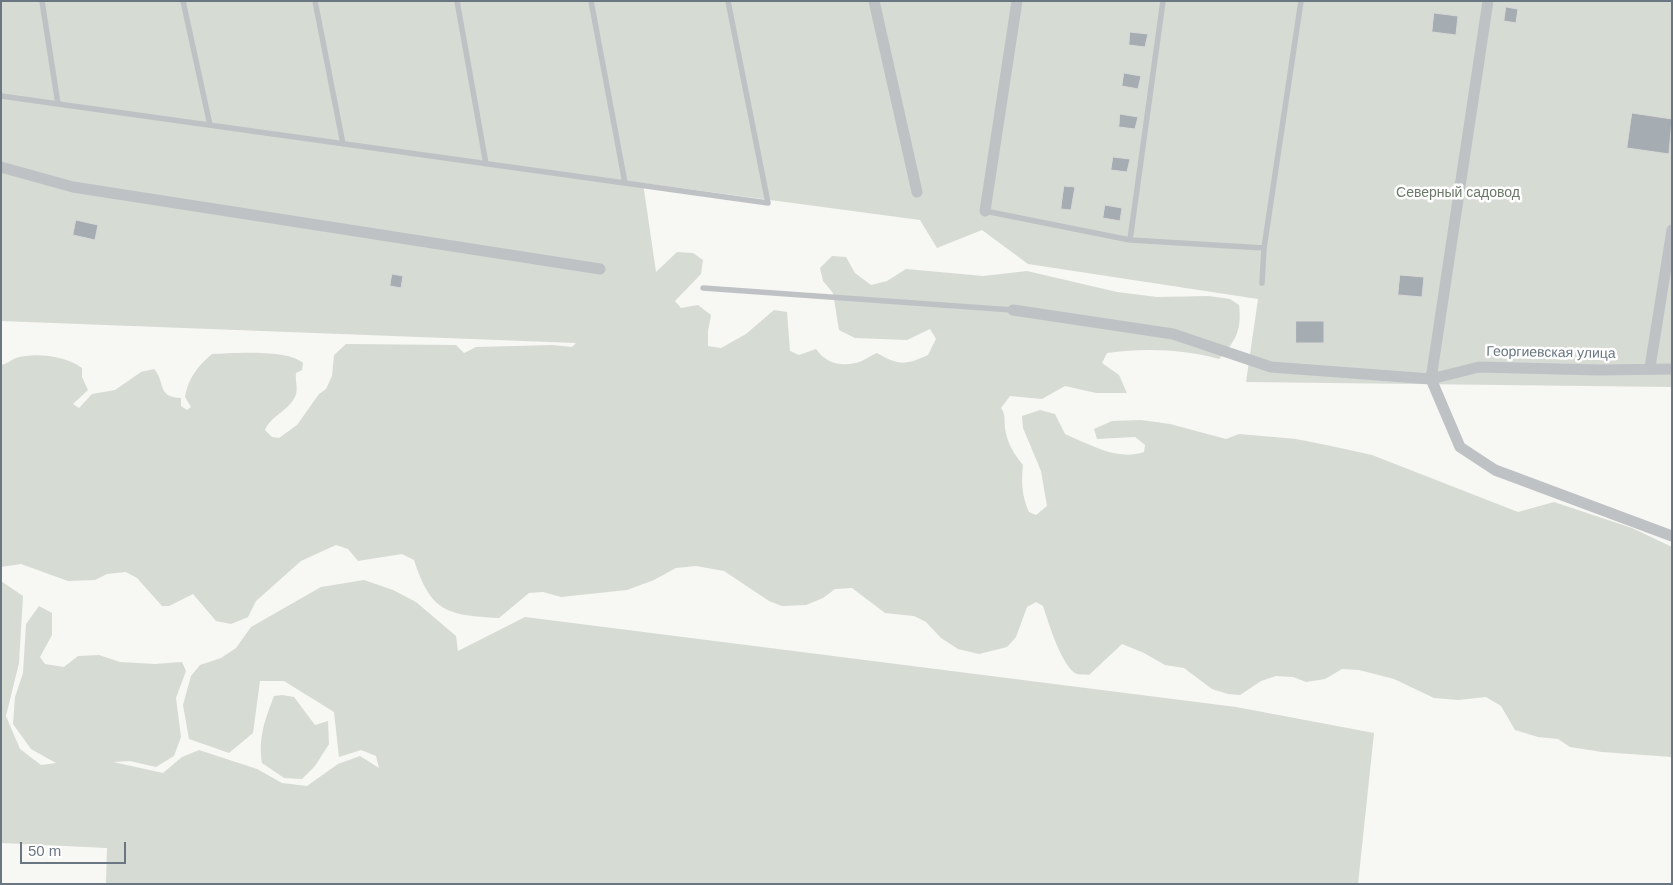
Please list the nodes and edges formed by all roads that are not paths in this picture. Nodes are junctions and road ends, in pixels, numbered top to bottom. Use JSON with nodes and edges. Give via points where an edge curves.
{"nodes":[{"id":1,"x":42,"y":1,"type":"edge"},
{"id":2,"x":183,"y":1,"type":"edge"},
{"id":3,"x":315,"y":1,"type":"edge"},
{"id":4,"x":457,"y":1,"type":"edge"},
{"id":5,"x":591,"y":1,"type":"edge"},
{"id":6,"x":728,"y":1,"type":"edge"},
{"id":7,"x":1017,"y":1,"type":"edge"},
{"id":8,"x":1163,"y":1,"type":"edge"},
{"id":9,"x":1301,"y":1,"type":"edge"},
{"id":10,"x":1488,"y":1,"type":"edge"},
{"id":11,"x":875,"y":2,"type":"edge"},
{"id":12,"x":1,"y":96,"type":"edge"},
{"id":13,"x":58,"y":104,"type":"junction"},
{"id":14,"x":210,"y":125,"type":"junction"},
{"id":15,"x":344,"y":144,"type":"junction"},
{"id":16,"x":486,"y":164,"type":"junction"},
{"id":17,"x":1,"y":167,"type":"edge"},
{"id":18,"x":625,"y":183,"type":"junction"},
{"id":19,"x":917,"y":192,"type":"dead end"},
{"id":20,"x":985,"y":211,"type":"joint"},
{"id":21,"x":1672,"y":230,"type":"edge"},
{"id":22,"x":1130,"y":240,"type":"junction"},
{"id":23,"x":1264,"y":248,"type":"junction"},
{"id":24,"x":600,"y":269,"type":"dead end"},
{"id":25,"x":1262,"y":283,"type":"dead end"},
{"id":26,"x":703,"y":288,"type":"dead end"},
{"id":27,"x":1013,"y":310,"type":"joint"},
{"id":28,"x":1650,"y":368,"type":"junction"},
{"id":29,"x":1672,"y":369,"type":"edge"},
{"id":30,"x":1431,"y":378,"type":"junction"},
{"id":31,"x":1672,"y":536,"type":"edge"}],
"edges":[{"from":1,"to":13,"type":"lane"},
{"from":2,"to":14,"type":"lane"},
{"from":3,"to":15,"type":"lane"},
{"from":4,"to":16,"type":"lane"},
{"from":5,"to":18,"type":"lane"},
{"from":6,"to":18,"type":"lane","via":[[768,203]]},
{"from":7,"to":20,"type":"street"},
{"from":8,"to":22,"type":"lane"},
{"from":9,"to":23,"type":"lane"},
{"from":10,"to":30,"type":"street"},
{"from":11,"to":19,"type":"street"},
{"from":12,"to":13,"type":"lane"},
{"from":13,"to":14,"type":"lane"},
{"from":14,"to":15,"type":"lane"},
{"from":15,"to":16,"type":"lane"},
{"from":16,"to":18,"type":"lane"},
{"from":17,"to":24,"type":"street","via":[[73,187]]},
{"from":20,"to":22,"type":"lane"},
{"from":21,"to":28,"type":"street"},
{"from":22,"to":23,"type":"lane"},
{"from":23,"to":25,"type":"lane"},
{"from":26,"to":27,"type":"lane"},
{"from":27,"to":30,"type":"street","name":"Георгиевская улица","via":[[1173,334],[1271,367]]},
{"from":28,"to":29,"type":"street","name":"Георгиевская улица"},
{"from":28,"to":30,"type":"street","name":"Георгиевская улица","via":[[1478,367]]},
{"from":30,"to":31,"type":"street","via":[[1460,447],[1495,470]]}]}
